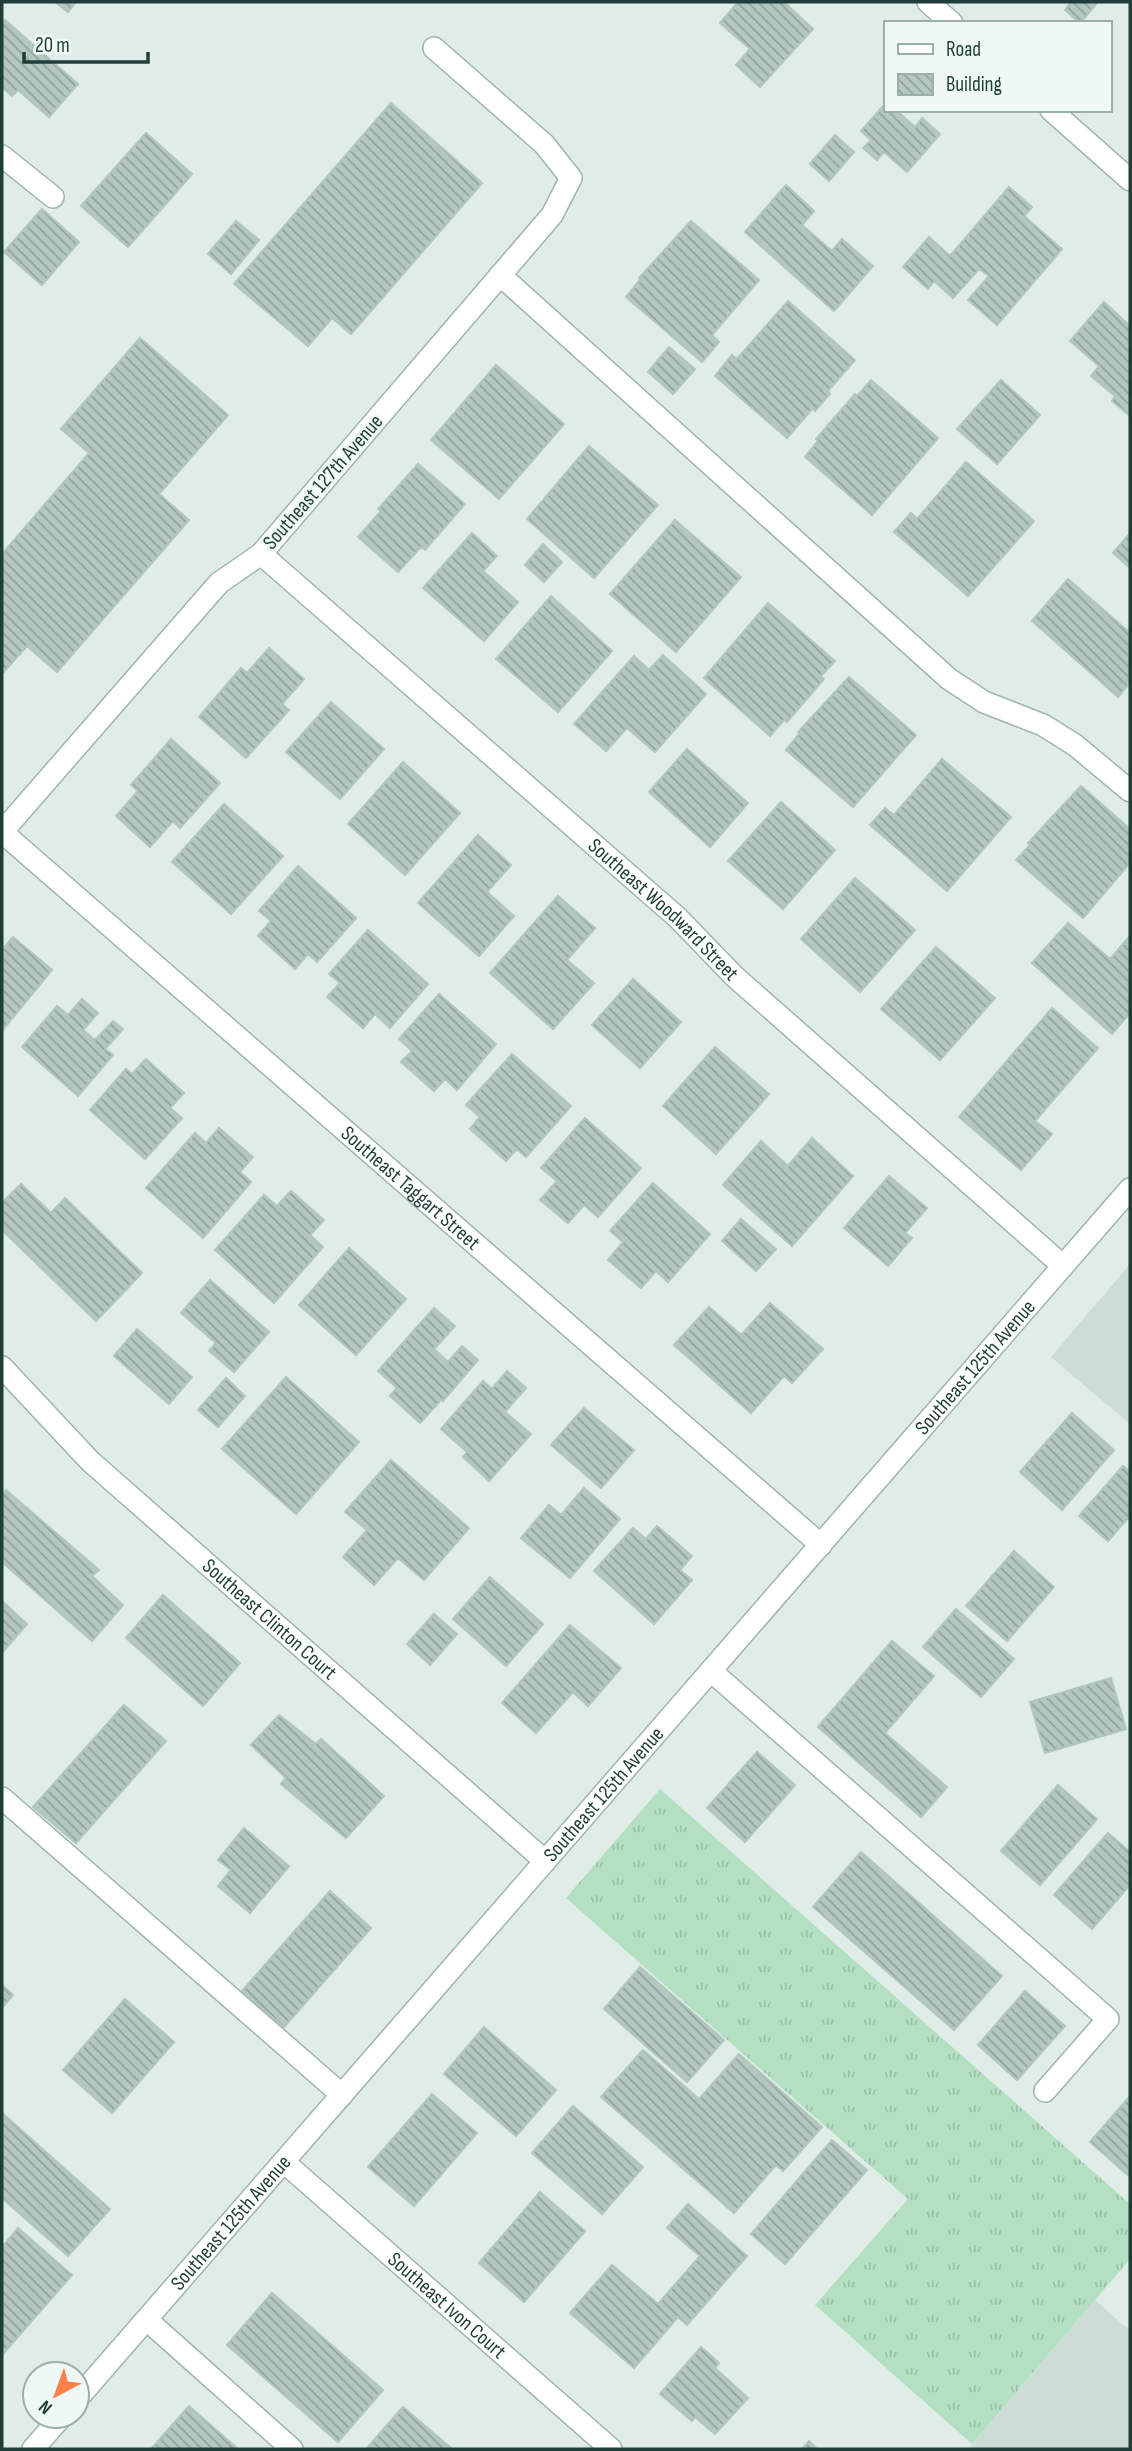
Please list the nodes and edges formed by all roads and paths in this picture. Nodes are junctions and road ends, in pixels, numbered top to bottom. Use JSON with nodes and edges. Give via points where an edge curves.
{"nodes":[{"id":1,"x":928,"y":2,"type":"edge"},
{"id":2,"x":950,"y":21,"type":"edge"},
{"id":3,"x":434,"y":48,"type":"dead end"},
{"id":4,"x":1053,"y":112,"type":"edge"},
{"id":5,"x":2,"y":156,"type":"edge"},
{"id":6,"x":1130,"y":180,"type":"edge"},
{"id":7,"x":53,"y":197,"type":"dead end"},
{"id":8,"x":500,"y":275,"type":"junction"},
{"id":9,"x":261,"y":554,"type":"junction"},
{"id":10,"x":1130,"y":791,"type":"edge"},
{"id":11,"x":2,"y":832,"type":"edge"},
{"id":12,"x":1130,"y":1189,"type":"edge"},
{"id":13,"x":1063,"y":1266,"type":"junction"},
{"id":14,"x":2,"y":1367,"type":"edge"},
{"id":15,"x":821,"y":1545,"type":"junction"},
{"id":16,"x":711,"y":1671,"type":"junction"},
{"id":17,"x":2,"y":1798,"type":"edge"},
{"id":18,"x":545,"y":1861,"type":"junction"},
{"id":19,"x":1045,"y":2091,"type":"dead end"},
{"id":20,"x":342,"y":2095,"type":"junction"},
{"id":21,"x":284,"y":2162,"type":"junction"},
{"id":22,"x":146,"y":2320,"type":"junction"},
{"id":23,"x":91,"y":2383,"type":"edge"},
{"id":24,"x":52,"y":2430,"type":"edge"},
{"id":25,"x":39,"y":2447,"type":"edge"},
{"id":26,"x":292,"y":2449,"type":"edge"},
{"id":27,"x":611,"y":2449,"type":"edge"}],
"edges":[{"from":1,"to":2,"type":"street"},
{"from":3,"to":8,"type":"street","name":"Southeast 127th Avenue","via":[[544,144],[571,178],[551,215]]},
{"from":4,"to":6,"type":"street"},
{"from":5,"to":7,"type":"street"},
{"from":8,"to":9,"type":"street","name":"Southeast 127th Avenue"},
{"from":8,"to":10,"type":"street","via":[[949,679],[984,702],[1043,725]]},
{"from":9,"to":11,"type":"street","name":"Southeast 127th Avenue","via":[[219,583]]},
{"from":9,"to":13,"type":"street","name":"Southeast Woodward Street","via":[[678,918],[734,976]]},
{"from":11,"to":15,"type":"street","name":"Southeast Taggart Street"},
{"from":12,"to":13,"type":"street","name":"Southeast 125th Avenue"},
{"from":13,"to":15,"type":"street","name":"Southeast 125th Avenue"},
{"from":14,"to":18,"type":"street","name":"Southeast Clinton Court","via":[[90,1461]]},
{"from":15,"to":16,"type":"street","name":"Southeast 125th Avenue"},
{"from":16,"to":18,"type":"street","name":"Southeast 125th Avenue"},
{"from":16,"to":19,"type":"street","via":[[1108,2020]]},
{"from":17,"to":20,"type":"street"},
{"from":18,"to":20,"type":"street","name":"Southeast 125th Avenue"},
{"from":20,"to":21,"type":"street","name":"Southeast 125th Avenue"},
{"from":21,"to":22,"type":"street","name":"Southeast 125th Avenue"},
{"from":21,"to":27,"type":"street","name":"Southeast Ivon Court"},
{"from":22,"to":23,"type":"street","name":"Southeast 125th Avenue"},
{"from":22,"to":26,"type":"street"},
{"from":24,"to":25,"type":"street"}]}
